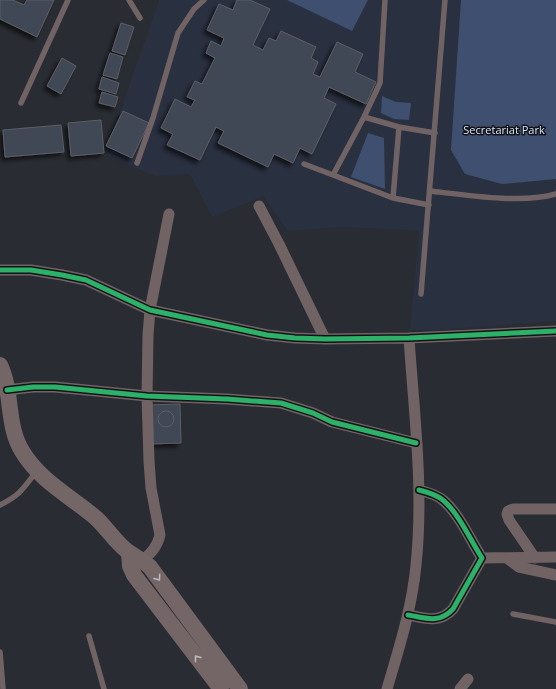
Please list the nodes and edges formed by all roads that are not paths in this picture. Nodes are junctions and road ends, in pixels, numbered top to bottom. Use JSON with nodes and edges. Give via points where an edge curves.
{"nodes":[{"id":1,"x":68,"y":0,"type":"edge"},
{"id":2,"x":129,"y":0,"type":"edge"},
{"id":3,"x":204,"y":0,"type":"edge"},
{"id":4,"x":385,"y":0,"type":"edge"},
{"id":5,"x":445,"y":0,"type":"edge"},
{"id":6,"x":140,"y":18,"type":"dead end"},
{"id":7,"x":20,"y":103,"type":"dead end"},
{"id":8,"x":364,"y":117,"type":"junction"},
{"id":9,"x":399,"y":127,"type":"junction"},
{"id":10,"x":435,"y":133,"type":"junction"},
{"id":11,"x":137,"y":163,"type":"dead end"},
{"id":12,"x":304,"y":164,"type":"dead end"},
{"id":13,"x":334,"y":175,"type":"junction"},
{"id":14,"x":430,"y":191,"type":"junction"},
{"id":15,"x":556,"y":194,"type":"edge"},
{"id":16,"x":393,"y":198,"type":"junction"},
{"id":17,"x":429,"y":205,"type":"junction"},
{"id":18,"x":259,"y":206,"type":"dead end"},
{"id":19,"x":169,"y":214,"type":"dead end"},
{"id":20,"x":0,"y":270,"type":"edge"},
{"id":21,"x":421,"y":294,"type":"dead end"},
{"id":22,"x":150,"y":310,"type":"junction"},
{"id":23,"x":556,"y":331,"type":"edge"},
{"id":24,"x":409,"y":338,"type":"junction"},
{"id":25,"x":325,"y":339,"type":"junction"},
{"id":26,"x":0,"y":365,"type":"edge"},
{"id":27,"x":7,"y":390,"type":"junction"},
{"id":28,"x":147,"y":396,"type":"junction"},
{"id":29,"x":416,"y":442,"type":"junction"},
{"id":30,"x":37,"y":472,"type":"junction"},
{"id":31,"x":419,"y":490,"type":"junction"},
{"id":32,"x":0,"y":505,"type":"edge"},
{"id":33,"x":556,"y":509,"type":"edge"},
{"id":34,"x":136,"y":556,"type":"junction"},
{"id":35,"x":556,"y":557,"type":"edge"},
{"id":36,"x":482,"y":558,"type":"junction"},
{"id":37,"x":507,"y":558,"type":"junction"},
{"id":38,"x":535,"y":558,"type":"junction"},
{"id":39,"x":556,"y":574,"type":"edge"},
{"id":40,"x":513,"y":614,"type":"dead end"},
{"id":41,"x":408,"y":615,"type":"junction"},
{"id":42,"x":556,"y":622,"type":"edge"},
{"id":43,"x":89,"y":636,"type":"dead end"},
{"id":44,"x":0,"y":652,"type":"edge"},
{"id":45,"x":1,"y":667,"type":"edge"},
{"id":46,"x":468,"y":679,"type":"dead end"},
{"id":47,"x":3,"y":689,"type":"edge"},
{"id":48,"x":104,"y":689,"type":"edge"},
{"id":49,"x":221,"y":689,"type":"edge"},
{"id":50,"x":240,"y":689,"type":"edge"},
{"id":51,"x":387,"y":689,"type":"edge"},
{"id":52,"x":460,"y":689,"type":"edge"}],
"edges":[{"from":1,"to":7,"type":"lane"},
{"from":2,"to":6,"type":"lane"},
{"from":3,"to":11,"type":"lane","via":[[194,9],[178,33]]},
{"from":4,"to":8,"type":"lane","via":[[380,83]]},
{"from":5,"to":10,"type":"lane"},
{"from":8,"to":9,"type":"lane"},
{"from":8,"to":13,"type":"lane"},
{"from":9,"to":10,"type":"lane"},
{"from":9,"to":16,"type":"lane"},
{"from":10,"to":14,"type":"lane"},
{"from":12,"to":13,"type":"lane"},
{"from":13,"to":16,"type":"lane"},
{"from":14,"to":15,"type":"lane","via":[[512,198],[546,197]]},
{"from":14,"to":17,"type":"lane"},
{"from":16,"to":17,"type":"lane"},
{"from":17,"to":21,"type":"lane"},
{"from":18,"to":25,"type":"street"},
{"from":19,"to":22,"type":"street"},
{"from":20,"to":22,"type":"street","via":[[31,270],[86,280]]},
{"from":22,"to":25,"type":"street","via":[[266,335]]},
{"from":22,"to":28,"type":"street"},
{"from":23,"to":24,"type":"street"},
{"from":24,"to":25,"type":"street"},
{"from":24,"to":29,"type":"street"},
{"from":26,"to":27,"type":"main road"},
{"from":27,"to":28,"type":"street","via":[[54,387]]},
{"from":27,"to":30,"type":"main road","via":[[14,434],[21,450]]},
{"from":28,"to":29,"type":"street","via":[[281,403],[332,422]]},
{"from":28,"to":34,"type":"street","via":[[151,488],[160,535],[153,551]]},
{"from":29,"to":31,"type":"street"},
{"from":30,"to":32,"type":"lane","via":[[22,491]]},
{"from":30,"to":34,"type":"main road","via":[[96,519]]},
{"from":31,"to":36,"type":"street","via":[[444,500]]},
{"from":31,"to":41,"type":"street","via":[[416,567]]},
{"from":33,"to":38,"type":"street","via":[[508,511],[509,520]]},
{"from":49,"to":34,"type":"main road","one_way":true,"via":[[134,575],[130,566]]},
{"from":34,"to":50,"type":"main road","one_way":true,"via":[[150,567]]},
{"from":35,"to":38,"type":"street"},
{"from":36,"to":37,"type":"street"},
{"from":36,"to":41,"type":"street","via":[[447,615],[434,620]]},
{"from":37,"to":38,"type":"street"},
{"from":37,"to":39,"type":"street","via":[[519,567]]},
{"from":40,"to":42,"type":"lane"},
{"from":41,"to":51,"type":"street"},
{"from":43,"to":48,"type":"lane"},
{"from":44,"to":45,"type":"lane"},
{"from":45,"to":47,"type":"lane"},
{"from":46,"to":52,"type":"street"}]}
